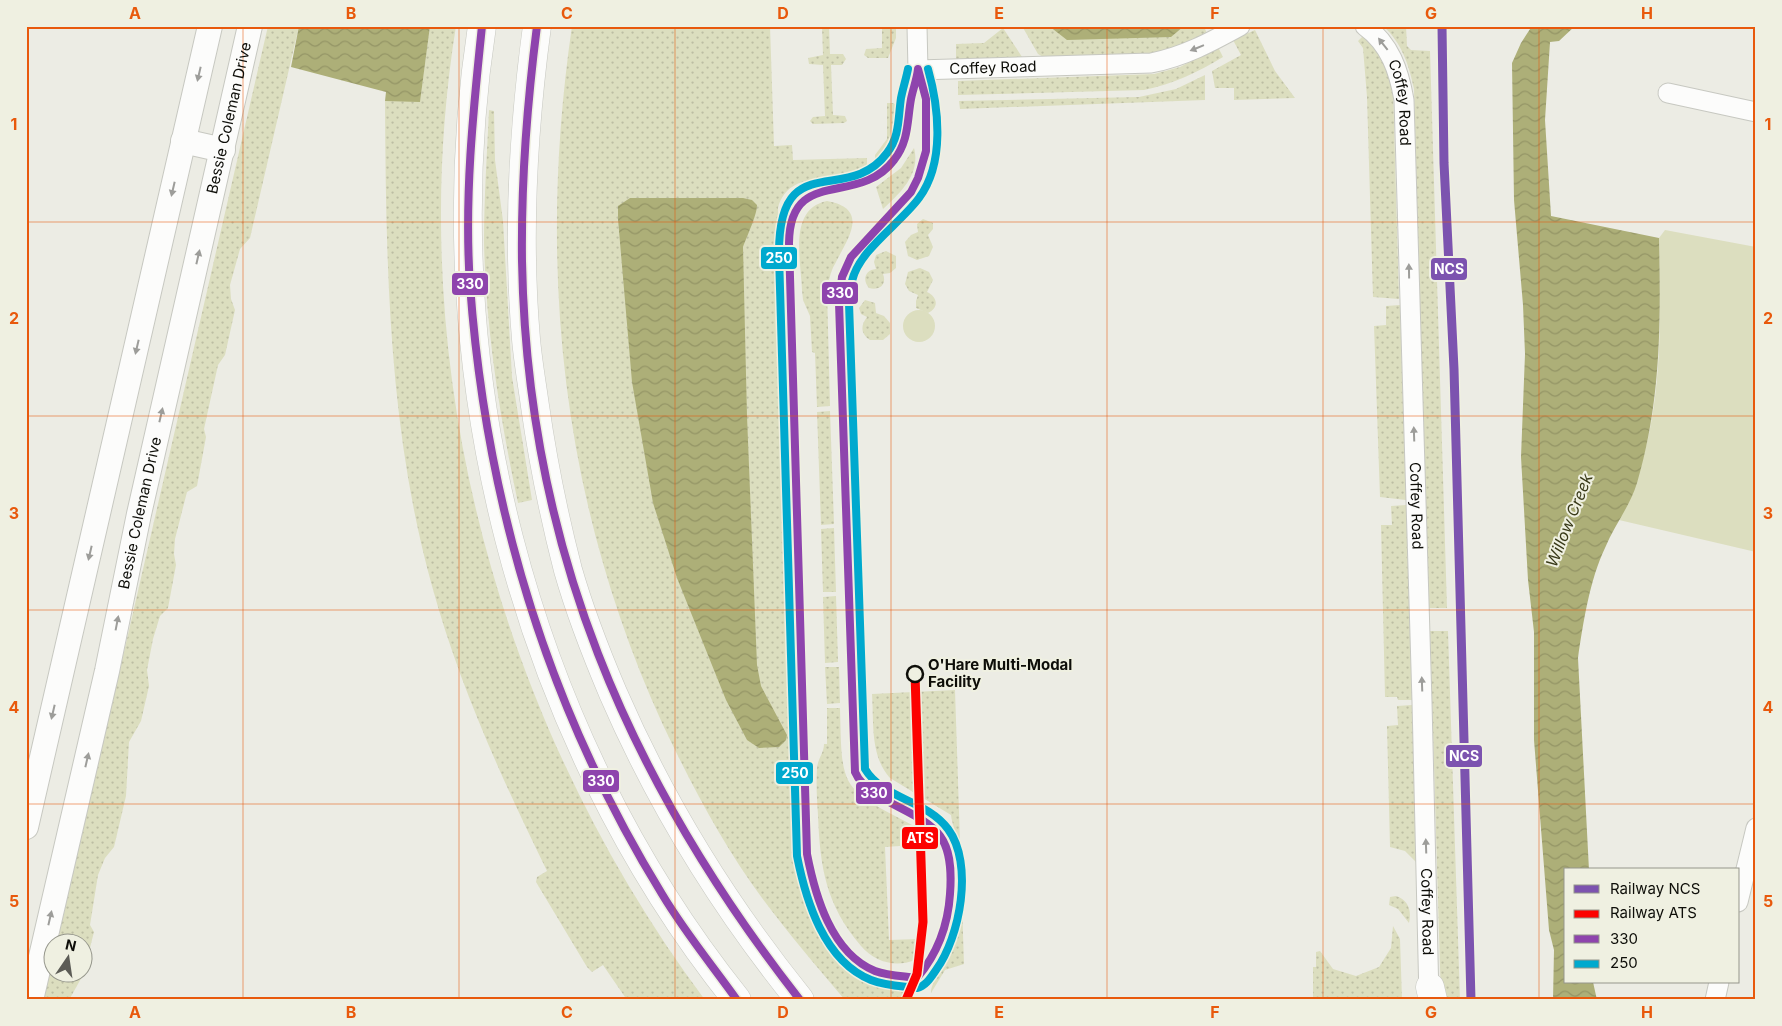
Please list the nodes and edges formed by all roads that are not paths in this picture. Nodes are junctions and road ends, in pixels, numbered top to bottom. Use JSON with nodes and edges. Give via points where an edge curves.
{"nodes":[{"id":1,"x":210,"y":26,"type":"edge"},
{"id":2,"x":250,"y":26,"type":"edge"},
{"id":3,"x":482,"y":26,"type":"edge"},
{"id":4,"x":537,"y":26,"type":"edge"},
{"id":5,"x":916,"y":26,"type":"edge"},
{"id":6,"x":1240,"y":26,"type":"edge"},
{"id":7,"x":1365,"y":26,"type":"edge"},
{"id":8,"x":1668,"y":93,"type":"dead end"},
{"id":9,"x":1756,"y":112,"type":"edge"},
{"id":10,"x":183,"y":141,"type":"junction"},
{"id":11,"x":223,"y":150,"type":"junction"},
{"id":12,"x":26,"y":827,"type":"edge"},
{"id":13,"x":1756,"y":828,"type":"edge"},
{"id":14,"x":1752,"y":859,"type":"edge"},
{"id":15,"x":1740,"y":896,"type":"edge"},
{"id":16,"x":1719,"y":984,"type":"edge"},
{"id":17,"x":1430,"y":996,"type":"edge"},
{"id":18,"x":30,"y":1000,"type":"edge"},
{"id":19,"x":737,"y":1000,"type":"edge"},
{"id":20,"x":800,"y":1000,"type":"edge"},
{"id":21,"x":1715,"y":1000,"type":"edge"}],
"edges":[{"from":1,"to":10,"type":"street","one_way":true},
{"from":2,"to":11,"type":"street","name":"Bessie Coleman Drive"},
{"from":3,"to":19,"type":"main road","via":[[468,164],[469,282],[486,435],[522,584],[563,701],[615,815],[670,906]]},
{"from":4,"to":20,"type":"main road","via":[[524,146],[522,217],[526,340],[550,497],[569,572],[595,651],[635,742],[677,822],[717,888]]},
{"from":6,"to":5,"type":"street","name":"Coffey Road","one_way":true,"via":[[1210,42],[1151,64],[918,70]]},
{"from":17,"to":7,"type":"street","name":"Coffey Road","one_way":true,"via":[[1404,100],[1400,79],[1386,48]]},
{"from":8,"to":9,"type":"street"},
{"from":10,"to":11,"type":"street"},
{"from":10,"to":12,"type":"street","one_way":true},
{"from":18,"to":11,"type":"street","name":"Bessie Coleman Drive","one_way":true},
{"from":13,"to":14,"type":"street"},
{"from":14,"to":15,"type":"street"},
{"from":16,"to":21,"type":"street"}]}
